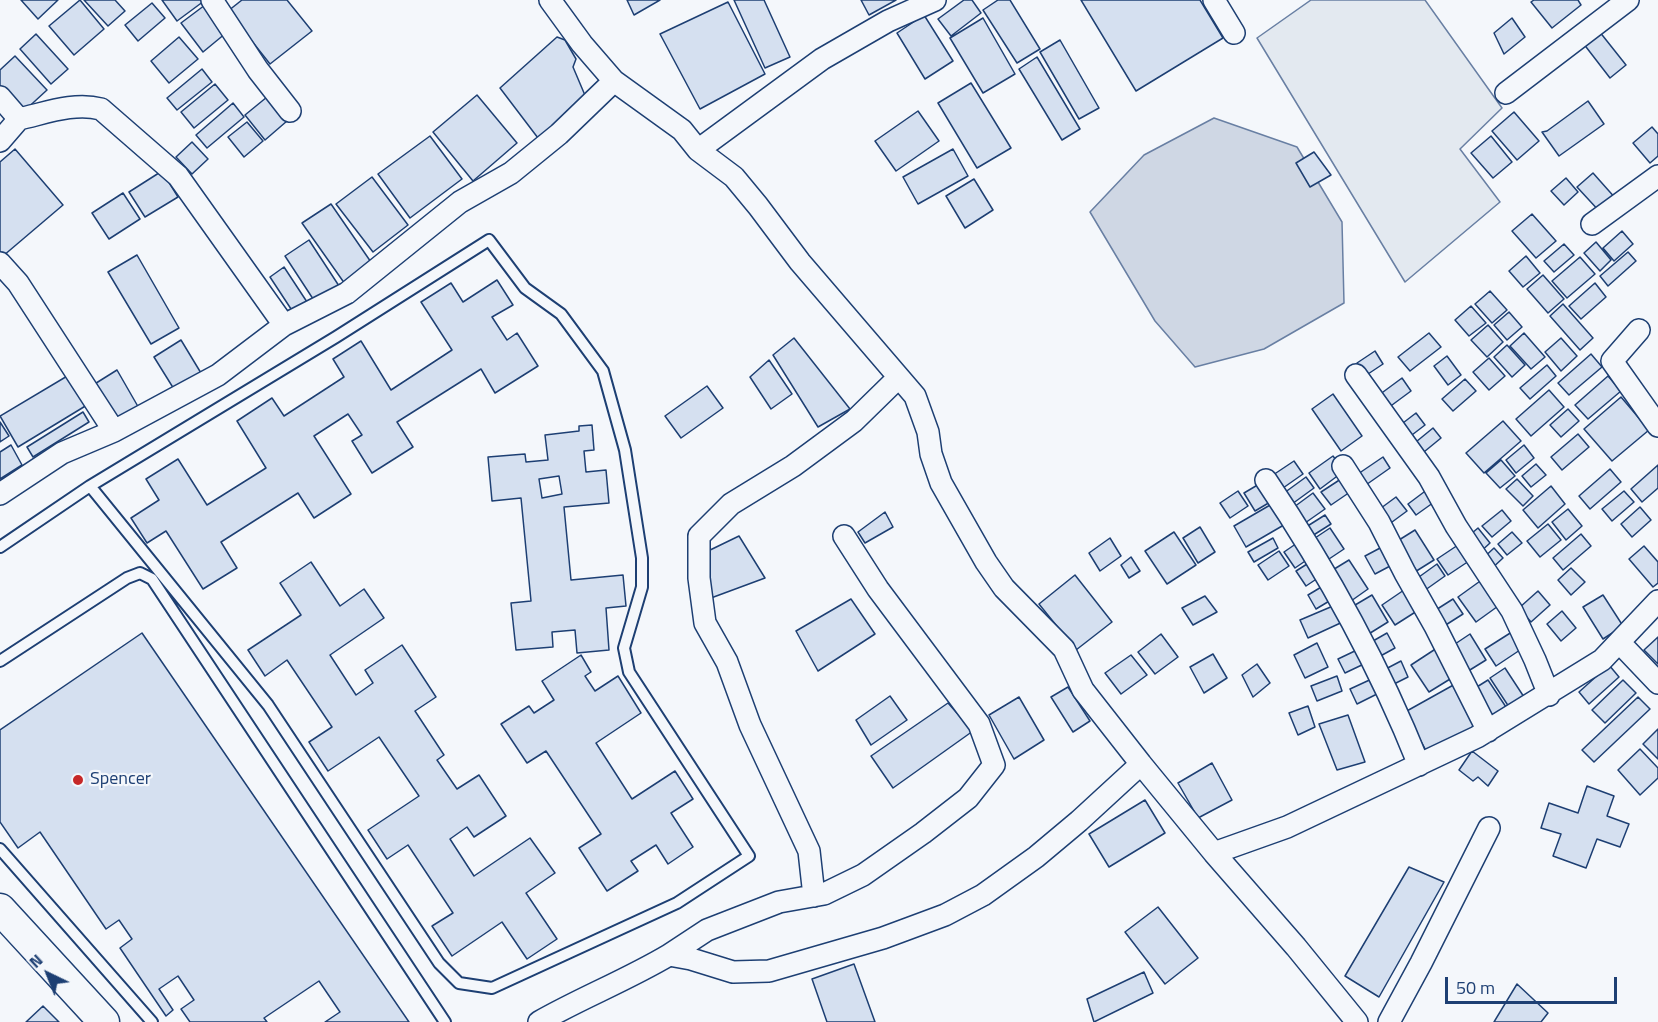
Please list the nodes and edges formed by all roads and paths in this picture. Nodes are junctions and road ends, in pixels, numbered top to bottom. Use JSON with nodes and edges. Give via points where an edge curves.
{"nodes":[{"id":1,"x":212,"y":0,"type":"edge"},
{"id":2,"x":550,"y":0,"type":"edge"},
{"id":3,"x":935,"y":0,"type":"edge"},
{"id":4,"x":1214,"y":0,"type":"edge"},
{"id":5,"x":1628,"y":0,"type":"edge"},
{"id":6,"x":1234,"y":33,"type":"dead end"},
{"id":7,"x":614,"y":81,"type":"junction"},
{"id":8,"x":1506,"y":93,"type":"dead end"},
{"id":9,"x":0,"y":97,"type":"edge"},
{"id":10,"x":290,"y":111,"type":"dead end"},
{"id":11,"x":19,"y":119,"type":"junction"},
{"id":12,"x":0,"y":141,"type":"edge"},
{"id":13,"x":698,"y":150,"type":"junction"},
{"id":14,"x":1658,"y":176,"type":"edge"},
{"id":15,"x":1592,"y":224,"type":"dead end"},
{"id":16,"x":0,"y":263,"type":"edge"},
{"id":17,"x":284,"y":325,"type":"junction"},
{"id":18,"x":1639,"y":330,"type":"dead end"},
{"id":19,"x":1356,"y":375,"type":"dead end"},
{"id":20,"x":898,"y":378,"type":"junction"},
{"id":21,"x":1658,"y":426,"type":"edge"},
{"id":22,"x":114,"y":431,"type":"junction"},
{"id":23,"x":1343,"y":466,"type":"dead end"},
{"id":24,"x":1266,"y":480,"type":"dead end"},
{"id":25,"x":90,"y":486,"type":"junction"},
{"id":26,"x":0,"y":494,"type":"edge"},
{"id":27,"x":844,"y":536,"type":"dead end"},
{"id":28,"x":0,"y":547,"type":"edge"},
{"id":29,"x":1658,"y":601,"type":"edge"},
{"id":30,"x":1619,"y":642,"type":"junction"},
{"id":31,"x":0,"y":661,"type":"edge"},
{"id":32,"x":1658,"y":683,"type":"edge"},
{"id":33,"x":1549,"y":695,"type":"junction"},
{"id":34,"x":1488,"y":731,"type":"junction"},
{"id":35,"x":1141,"y":764,"type":"junction"},
{"id":36,"x":1419,"y":765,"type":"junction"},
{"id":37,"x":1489,"y":828,"type":"dead end"},
{"id":38,"x":0,"y":849,"type":"edge"},
{"id":39,"x":1214,"y":853,"type":"junction"},
{"id":40,"x":814,"y":896,"type":"junction"},
{"id":41,"x":0,"y":909,"type":"edge"},
{"id":42,"x":669,"y":955,"type":"junction"},
{"id":43,"x":104,"y":1022,"type":"edge"},
{"id":44,"x":152,"y":1022,"type":"edge"},
{"id":45,"x":445,"y":1022,"type":"edge"},
{"id":46,"x":539,"y":1022,"type":"edge"},
{"id":47,"x":1357,"y":1022,"type":"edge"},
{"id":48,"x":1389,"y":1022,"type":"edge"}],
"edges":[{"from":1,"to":10,"type":"street"},
{"from":2,"to":7,"type":"street"},
{"from":3,"to":13,"type":"street","via":[[888,21],[822,59]]},
{"from":4,"to":6,"type":"street"},
{"from":5,"to":8,"type":"street"},
{"from":7,"to":13,"type":"street","via":[[682,130]]},
{"from":7,"to":17,"type":"street","via":[[560,134],[511,173],[460,202],[347,293]]},
{"from":9,"to":11,"type":"street"},
{"from":11,"to":12,"type":"street"},
{"from":11,"to":17,"type":"street","via":[[74,107],[100,109],[178,176]]},
{"from":13,"to":20,"type":"street","via":[[734,177]]},
{"from":14,"to":15,"type":"street"},
{"from":16,"to":22,"type":"street","via":[[18,283]]},
{"from":17,"to":22,"type":"street","via":[[218,375]]},
{"from":18,"to":21,"type":"street","via":[[1612,361]]},
{"from":19,"to":33,"type":"street","via":[[1429,477],[1512,611]]},
{"from":20,"to":35,"type":"street","via":[[915,396],[941,483],[986,562],[1004,588],[1064,649],[1083,690]]},
{"from":20,"to":40,"type":"street","via":[[854,421],[793,466],[731,504],[699,536],[705,623],[728,662],[750,725],[809,851]]},
{"from":22,"to":26,"type":"street","via":[[62,453]]},
{"from":23,"to":34,"type":"street","via":[[1435,626]]},
{"from":24,"to":36,"type":"street","via":[[1300,530],[1356,629],[1397,709]]},
{"from":25,"to":25,"type":"lane","via":[[489,240],[525,288],[561,314],[603,371],[625,450],[642,558],[642,587],[624,648],[629,672],[749,856],[677,903],[492,988],[459,983],[439,963],[268,705]]},
{"from":25,"to":28,"type":"lane"},
{"from":27,"to":40,"type":"street","via":[[878,589],[979,724],[994,765],[968,798],[923,833],[863,874]]},
{"from":29,"to":30,"type":"street"},
{"from":30,"to":32,"type":"street"},
{"from":30,"to":33,"type":"street","via":[[1602,660]]},
{"from":31,"to":45,"type":"lane","via":[[127,578],[140,573],[152,579]]},
{"from":33,"to":34,"type":"street"},
{"from":34,"to":36,"type":"street"},
{"from":35,"to":39,"type":"street"},
{"from":35,"to":42,"type":"street","via":[[1036,857],[983,895],[945,915],[769,971],[733,972]]},
{"from":36,"to":39,"type":"street","via":[[1287,827]]},
{"from":37,"to":48,"type":"street"},
{"from":38,"to":44,"type":"lane"},
{"from":39,"to":47,"type":"street"},
{"from":40,"to":42,"type":"street","via":[[779,902],[707,930]]},
{"from":41,"to":43,"type":"street"},
{"from":42,"to":46,"type":"street"}]}
